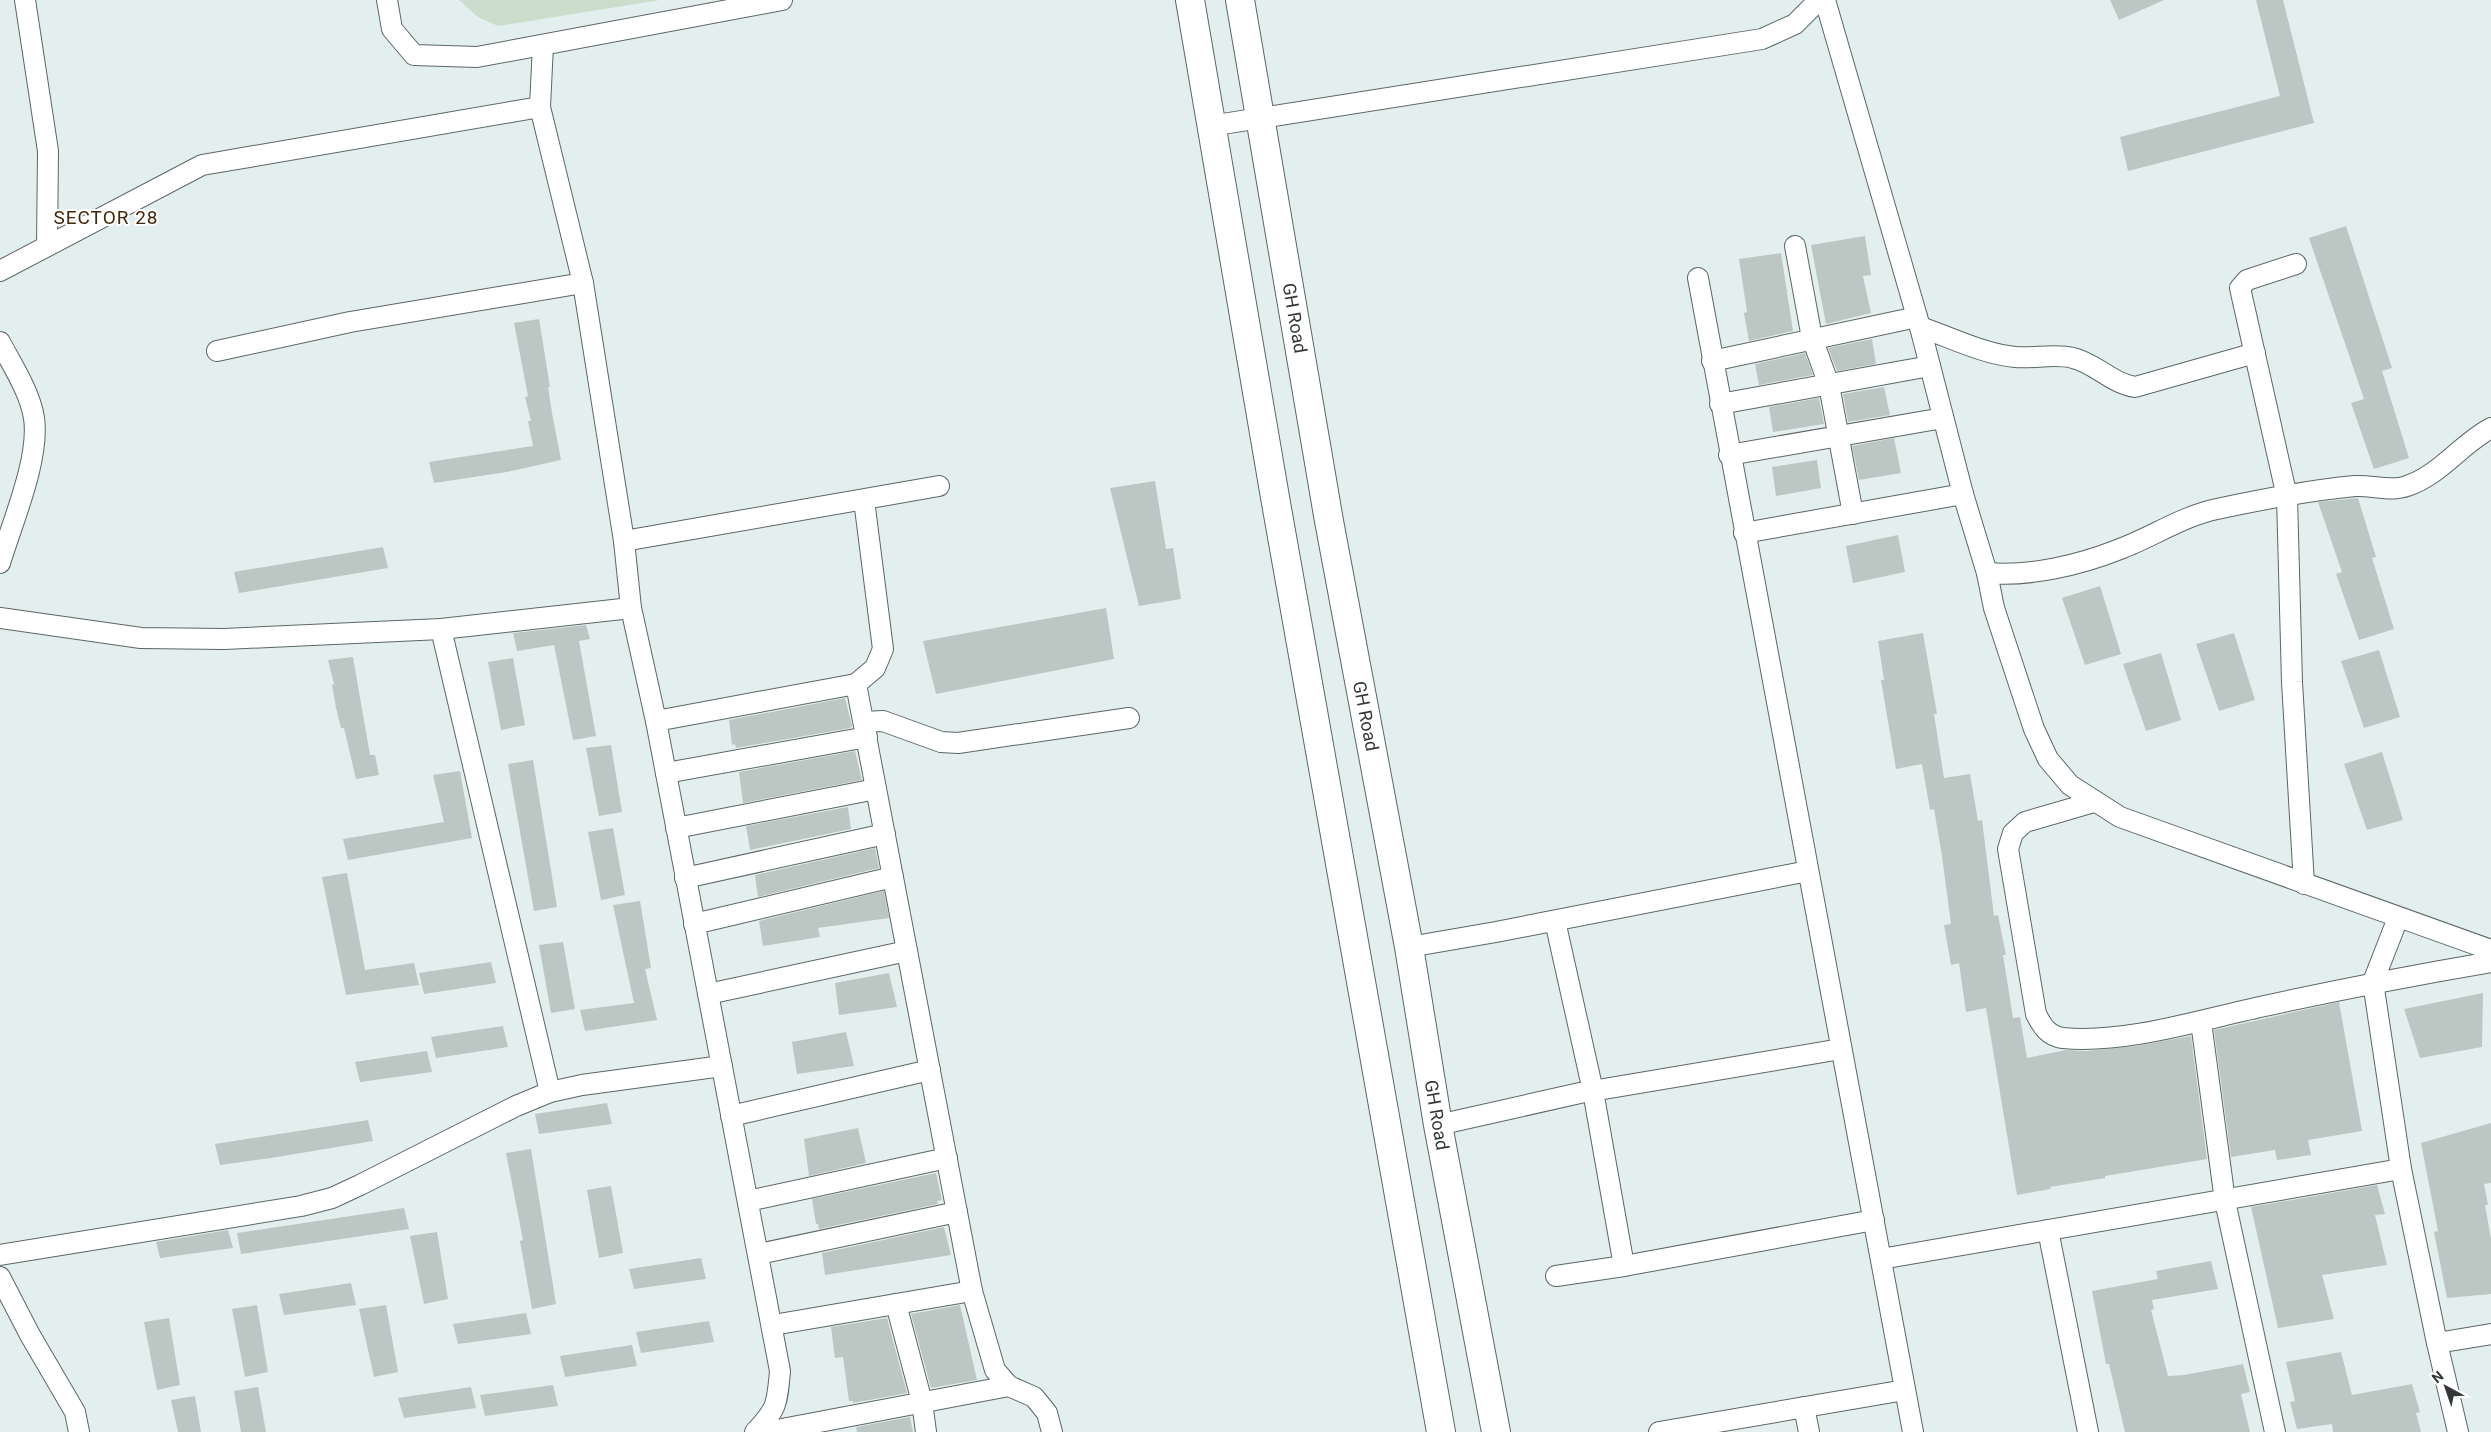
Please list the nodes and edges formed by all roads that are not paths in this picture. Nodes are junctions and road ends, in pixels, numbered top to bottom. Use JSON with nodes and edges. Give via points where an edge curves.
{"nodes":[{"id":1,"x":25,"y":0,"type":"edge"},
{"id":2,"x":387,"y":0,"type":"edge"},
{"id":3,"x":782,"y":0,"type":"edge"},
{"id":4,"x":1190,"y":0,"type":"edge"},
{"id":5,"x":1240,"y":0,"type":"edge"},
{"id":6,"x":1819,"y":0,"type":"edge"},
{"id":7,"x":1825,"y":0,"type":"edge"},
{"id":8,"x":543,"y":45,"type":"junction"},
{"id":9,"x":540,"y":107,"type":"junction"},
{"id":10,"x":1261,"y":118,"type":"junction"},
{"id":11,"x":1210,"y":126,"type":"junction"},
{"id":12,"x":47,"y":246,"type":"junction"},
{"id":13,"x":1795,"y":246,"type":"dead end"},
{"id":14,"x":2296,"y":264,"type":"dead end"},
{"id":15,"x":0,"y":271,"type":"edge"},
{"id":16,"x":1698,"y":278,"type":"dead end"},
{"id":17,"x":583,"y":283,"type":"junction"},
{"id":18,"x":1918,"y":322,"type":"junction"},
{"id":19,"x":1812,"y":338,"type":"junction"},
{"id":20,"x":0,"y":342,"type":"edge"},
{"id":21,"x":217,"y":351,"type":"dead end"},
{"id":22,"x":2255,"y":353,"type":"junction"},
{"id":23,"x":1712,"y":360,"type":"junction"},
{"id":24,"x":1930,"y":366,"type":"junction"},
{"id":25,"x":1829,"y":385,"type":"junction"},
{"id":26,"x":1720,"y":404,"type":"junction"},
{"id":27,"x":1943,"y":418,"type":"junction"},
{"id":28,"x":2491,"y":428,"type":"edge"},
{"id":29,"x":1839,"y":436,"type":"junction"},
{"id":30,"x":1730,"y":455,"type":"junction"},
{"id":31,"x":938,"y":486,"type":"dead end"},
{"id":32,"x":1963,"y":494,"type":"junction"},
{"id":33,"x":2287,"y":497,"type":"junction"},
{"id":34,"x":864,"y":500,"type":"junction"},
{"id":35,"x":1853,"y":514,"type":"junction"},
{"id":36,"x":1744,"y":533,"type":"junction"},
{"id":37,"x":624,"y":541,"type":"junction"},
{"id":38,"x":0,"y":562,"type":"edge"},
{"id":39,"x":1987,"y":573,"type":"junction"},
{"id":40,"x":631,"y":608,"type":"junction"},
{"id":41,"x":0,"y":618,"type":"edge"},
{"id":42,"x":441,"y":629,"type":"junction"},
{"id":43,"x":856,"y":684,"type":"junction"},
{"id":44,"x":1128,"y":718,"type":"dead end"},
{"id":45,"x":656,"y":720,"type":"junction"},
{"id":46,"x":865,"y":730,"type":"junction"},
{"id":47,"x":666,"y":773,"type":"junction"},
{"id":48,"x":876,"y":789,"type":"junction"},
{"id":49,"x":2094,"y":802,"type":"junction"},
{"id":50,"x":676,"y":828,"type":"junction"},
{"id":51,"x":885,"y":834,"type":"junction"},
{"id":52,"x":1808,"y":870,"type":"junction"},
{"id":53,"x":893,"y":877,"type":"junction"},
{"id":54,"x":685,"y":878,"type":"junction"},
{"id":55,"x":2304,"y":884,"type":"junction"},
{"id":56,"x":2398,"y":918,"type":"junction"},
{"id":57,"x":1555,"y":920,"type":"junction"},
{"id":58,"x":694,"y":924,"type":"junction"},
{"id":59,"x":1409,"y":947,"type":"junction"},
{"id":60,"x":2491,"y":950,"type":"edge"},
{"id":61,"x":908,"y":951,"type":"junction"},
{"id":62,"x":2491,"y":962,"type":"edge"},
{"id":63,"x":2373,"y":982,"type":"junction"},
{"id":64,"x":708,"y":994,"type":"junction"},
{"id":65,"x":2201,"y":1022,"type":"junction"},
{"id":66,"x":1841,"y":1049,"type":"junction"},
{"id":67,"x":722,"y":1066,"type":"junction"},
{"id":68,"x":930,"y":1070,"type":"junction"},
{"id":69,"x":1594,"y":1091,"type":"junction"},
{"id":70,"x":550,"y":1092,"type":"junction"},
{"id":71,"x":732,"y":1116,"type":"junction"},
{"id":72,"x":1438,"y":1125,"type":"junction"},
{"id":73,"x":947,"y":1158,"type":"junction"},
{"id":74,"x":2401,"y":1169,"type":"junction"},
{"id":75,"x":748,"y":1201,"type":"junction"},
{"id":76,"x":2225,"y":1201,"type":"junction"},
{"id":77,"x":957,"y":1212,"type":"junction"},
{"id":78,"x":1874,"y":1220,"type":"junction"},
{"id":79,"x":2048,"y":1230,"type":"junction"},
{"id":80,"x":759,"y":1254,"type":"junction"},
{"id":81,"x":0,"y":1255,"type":"edge"},
{"id":82,"x":1881,"y":1259,"type":"junction"},
{"id":83,"x":1624,"y":1266,"type":"junction"},
{"id":84,"x":1556,"y":1276,"type":"dead end"},
{"id":85,"x":0,"y":1277,"type":"edge"},
{"id":86,"x":972,"y":1291,"type":"junction"},
{"id":87,"x":896,"y":1304,"type":"junction"},
{"id":88,"x":773,"y":1325,"type":"junction"},
{"id":89,"x":2491,"y":1334,"type":"edge"},
{"id":90,"x":2437,"y":1344,"type":"junction"},
{"id":91,"x":1009,"y":1386,"type":"junction"},
{"id":92,"x":1906,"y":1390,"type":"junction"},
{"id":93,"x":922,"y":1402,"type":"junction"},
{"id":94,"x":1804,"y":1407,"type":"junction"},
{"id":95,"x":79,"y":1432,"type":"edge"},
{"id":96,"x":755,"y":1432,"type":"edge"},
{"id":97,"x":766,"y":1432,"type":"edge"},
{"id":98,"x":926,"y":1432,"type":"edge"},
{"id":99,"x":1052,"y":1432,"type":"edge"},
{"id":100,"x":1441,"y":1432,"type":"edge"},
{"id":101,"x":1496,"y":1432,"type":"edge"},
{"id":102,"x":1660,"y":1432,"type":"edge"},
{"id":103,"x":1809,"y":1432,"type":"edge"},
{"id":104,"x":1913,"y":1432,"type":"edge"},
{"id":105,"x":2088,"y":1432,"type":"edge"},
{"id":106,"x":2276,"y":1432,"type":"edge"},
{"id":107,"x":2458,"y":1432,"type":"edge"}],
"edges":[{"from":1,"to":12,"type":"street","via":[[48,151]]},
{"from":2,"to":8,"type":"street","via":[[392,29],[414,55],[477,57]]},
{"from":3,"to":8,"type":"street"},
{"from":4,"to":11,"type":"main road"},
{"from":5,"to":10,"type":"main road","name":"GH Road"},
{"from":6,"to":10,"type":"street","via":[[1795,24],[1762,39]]},
{"from":7,"to":18,"type":"street"},
{"from":8,"to":9,"type":"street"},
{"from":9,"to":12,"type":"street","via":[[202,165]]},
{"from":9,"to":17,"type":"street"},
{"from":10,"to":11,"type":"street"},
{"from":10,"to":59,"type":"main road","name":"GH Road","via":[[1329,521]]},
{"from":11,"to":100,"type":"main road"},
{"from":12,"to":15,"type":"street"},
{"from":13,"to":19,"type":"street"},
{"from":14,"to":22,"type":"street","via":[[2242,284],[2240,288]]},
{"from":16,"to":23,"type":"street"},
{"from":17,"to":21,"type":"street","via":[[350,322]]},
{"from":17,"to":37,"type":"street"},
{"from":18,"to":19,"type":"street"},
{"from":18,"to":22,"type":"street","via":[[1998,354],[2071,357],[2124,385],[2135,387]]},
{"from":18,"to":24,"type":"street"},
{"from":19,"to":23,"type":"street"},
{"from":19,"to":25,"type":"street"},
{"from":20,"to":38,"type":"street","via":[[34,418],[33,455]]},
{"from":22,"to":33,"type":"street"},
{"from":23,"to":26,"type":"street"},
{"from":24,"to":25,"type":"street"},
{"from":24,"to":27,"type":"street"},
{"from":25,"to":26,"type":"street"},
{"from":25,"to":29,"type":"street"},
{"from":26,"to":30,"type":"street"},
{"from":27,"to":29,"type":"street"},
{"from":27,"to":32,"type":"street"},
{"from":28,"to":33,"type":"street","via":[[2418,482],[2406,487],[2355,486]]},
{"from":29,"to":30,"type":"street"},
{"from":29,"to":35,"type":"street"},
{"from":30,"to":36,"type":"street"},
{"from":31,"to":34,"type":"street"},
{"from":32,"to":35,"type":"street"},
{"from":32,"to":39,"type":"street"},
{"from":33,"to":39,"type":"street","via":[[2215,509],[2119,550],[2037,572]]},
{"from":33,"to":55,"type":"street","via":[[2292,692]]},
{"from":34,"to":37,"type":"street"},
{"from":34,"to":43,"type":"street","via":[[883,649],[875,668]]},
{"from":35,"to":36,"type":"street"},
{"from":36,"to":52,"type":"street"},
{"from":37,"to":40,"type":"street"},
{"from":39,"to":49,"type":"street","via":[[1994,608],[2034,729],[2048,759],[2070,785]]},
{"from":40,"to":42,"type":"street"},
{"from":40,"to":45,"type":"street"},
{"from":41,"to":42,"type":"street","via":[[141,638],[224,639]]},
{"from":42,"to":70,"type":"street"},
{"from":43,"to":45,"type":"street"},
{"from":43,"to":46,"type":"street"},
{"from":44,"to":46,"type":"street","via":[[958,743],[941,742],[883,721]]},
{"from":45,"to":47,"type":"street"},
{"from":46,"to":47,"type":"street"},
{"from":46,"to":48,"type":"street"},
{"from":47,"to":50,"type":"street"},
{"from":48,"to":50,"type":"street"},
{"from":48,"to":51,"type":"street"},
{"from":49,"to":55,"type":"street","via":[[2120,817]]},
{"from":49,"to":65,"type":"street","via":[[2025,822],[2012,833],[2008,849],[2036,1014],[2045,1031],[2061,1038],[2112,1037]]},
{"from":50,"to":54,"type":"street"},
{"from":51,"to":53,"type":"street"},
{"from":51,"to":54,"type":"street"},
{"from":52,"to":57,"type":"street"},
{"from":52,"to":66,"type":"street"},
{"from":53,"to":58,"type":"street"},
{"from":53,"to":61,"type":"street"},
{"from":54,"to":58,"type":"street"},
{"from":55,"to":56,"type":"street"},
{"from":56,"to":60,"type":"street"},
{"from":56,"to":63,"type":"street"},
{"from":57,"to":59,"type":"street"},
{"from":57,"to":69,"type":"street"},
{"from":58,"to":64,"type":"street"},
{"from":59,"to":72,"type":"main road","name":"GH Road"},
{"from":61,"to":64,"type":"street"},
{"from":61,"to":68,"type":"street"},
{"from":62,"to":63,"type":"street"},
{"from":63,"to":65,"type":"street"},
{"from":63,"to":74,"type":"street"},
{"from":64,"to":67,"type":"street"},
{"from":65,"to":76,"type":"street"},
{"from":66,"to":69,"type":"street"},
{"from":66,"to":78,"type":"street"},
{"from":67,"to":70,"type":"street"},
{"from":67,"to":71,"type":"street"},
{"from":68,"to":71,"type":"street"},
{"from":68,"to":73,"type":"street"},
{"from":69,"to":72,"type":"street"},
{"from":69,"to":83,"type":"street"},
{"from":70,"to":81,"type":"street","via":[[332,1198],[301,1206]]},
{"from":71,"to":75,"type":"street"},
{"from":72,"to":101,"type":"main road","name":"GH Road"},
{"from":73,"to":75,"type":"street"},
{"from":73,"to":77,"type":"street"},
{"from":74,"to":76,"type":"street"},
{"from":74,"to":90,"type":"street"},
{"from":75,"to":80,"type":"street"},
{"from":76,"to":79,"type":"street"},
{"from":76,"to":106,"type":"street"},
{"from":77,"to":80,"type":"street"},
{"from":77,"to":86,"type":"street"},
{"from":78,"to":82,"type":"street"},
{"from":78,"to":83,"type":"street"},
{"from":79,"to":82,"type":"street"},
{"from":79,"to":105,"type":"street"},
{"from":80,"to":88,"type":"street"},
{"from":82,"to":92,"type":"street"},
{"from":83,"to":84,"type":"street"},
{"from":85,"to":95,"type":"street","via":[[74,1412]]},
{"from":86,"to":87,"type":"street"},
{"from":86,"to":91,"type":"street","via":[[995,1370]]},
{"from":87,"to":88,"type":"street"},
{"from":87,"to":93,"type":"street"},
{"from":88,"to":96,"type":"street","via":[[780,1371],[778,1396],[772,1414]]},
{"from":89,"to":90,"type":"street"},
{"from":90,"to":107,"type":"street"},
{"from":91,"to":93,"type":"street"},
{"from":91,"to":99,"type":"street","via":[[1034,1397],[1047,1413]]},
{"from":92,"to":94,"type":"street"},
{"from":92,"to":104,"type":"street"},
{"from":93,"to":97,"type":"street"},
{"from":93,"to":98,"type":"street"},
{"from":94,"to":102,"type":"street"},
{"from":94,"to":103,"type":"street"}]}
